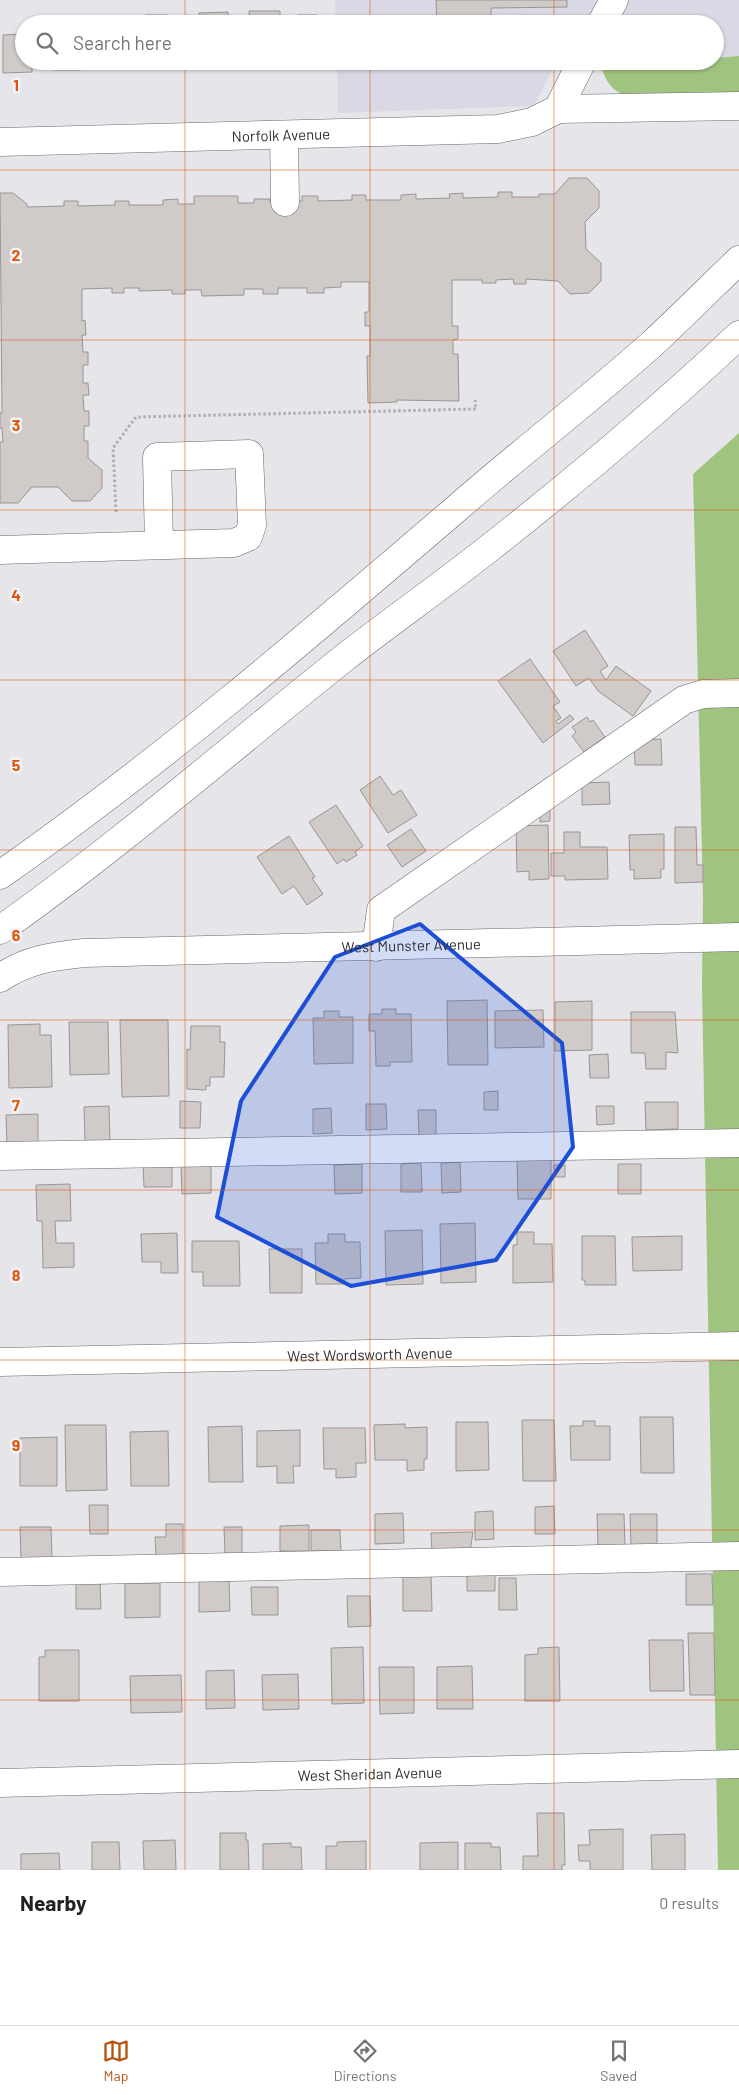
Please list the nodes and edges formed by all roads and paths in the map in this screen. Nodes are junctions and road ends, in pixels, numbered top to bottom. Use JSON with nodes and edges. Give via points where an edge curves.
{"nodes":[{"id":1,"x":614,"y":0,"type":"edge"},
{"id":2,"x":606,"y":15,"type":"edge"},
{"id":3,"x":578,"y":70,"type":"edge"},
{"id":4,"x":739,"y":106,"type":"edge"},
{"id":5,"x":558,"y":109,"type":"junction"},
{"id":6,"x":284,"y":134,"type":"junction"},
{"id":7,"x":0,"y":142,"type":"edge"},
{"id":8,"x":285,"y":202,"type":"dead end"},
{"id":9,"x":739,"y":260,"type":"edge"},
{"id":10,"x":739,"y":335,"type":"edge"},
{"id":11,"x":475,"y":400,"type":"dead end"},
{"id":12,"x":116,"y":512,"type":"dead end"},
{"id":13,"x":159,"y":544,"type":"junction"},
{"id":14,"x":0,"y":550,"type":"edge"},
{"id":15,"x":739,"y":693,"type":"edge"},
{"id":16,"x":0,"y":875,"type":"edge"},
{"id":17,"x":0,"y":930,"type":"edge"},
{"id":18,"x":739,"y":937,"type":"edge"},
{"id":19,"x":376,"y":947,"type":"junction"},
{"id":20,"x":0,"y":978,"type":"edge"},
{"id":21,"x":739,"y":1143,"type":"edge"},
{"id":22,"x":0,"y":1156,"type":"edge"},
{"id":23,"x":739,"y":1346,"type":"edge"},
{"id":24,"x":0,"y":1362,"type":"edge"},
{"id":25,"x":739,"y":1556,"type":"edge"},
{"id":26,"x":0,"y":1572,"type":"edge"},
{"id":27,"x":739,"y":1764,"type":"edge"},
{"id":28,"x":0,"y":1783,"type":"edge"}],
"edges":[{"from":1,"to":2,"type":"main road"},
{"from":3,"to":5,"type":"main road"},
{"from":4,"to":5,"type":"main road"},
{"from":5,"to":6,"type":"main road","name":"Norfolk Avenue","via":[[532,122],[498,129]]},
{"from":6,"to":7,"type":"main road","name":"Norfolk Avenue"},
{"from":6,"to":8,"type":"main road"},
{"from":9,"to":16,"type":"main road","via":[[651,344],[343,607],[67,828]]},
{"from":10,"to":17,"type":"main road","via":[[689,382],[493,545],[345,658],[40,902]]},
{"from":11,"to":12,"type":"path","via":[[476,408],[136,417],[113,448]]},
{"from":13,"to":13,"type":"main road","via":[[234,543],[248,538],[252,525],[249,454],[157,457]]},
{"from":13,"to":14,"type":"main road"},
{"from":15,"to":19,"type":"main road","via":[[703,694],[684,700],[381,910]]},
{"from":18,"to":19,"type":"main road","name":"West Munster Avenue"},
{"from":19,"to":20,"type":"main road","name":"West Munster Avenue","via":[[84,953],[48,957],[24,964]]},
{"from":21,"to":22,"type":"main road"},
{"from":23,"to":24,"type":"main road","name":"West Wordsworth Avenue"},
{"from":25,"to":26,"type":"main road"},
{"from":27,"to":28,"type":"main road","name":"West Sheridan Avenue"}]}
